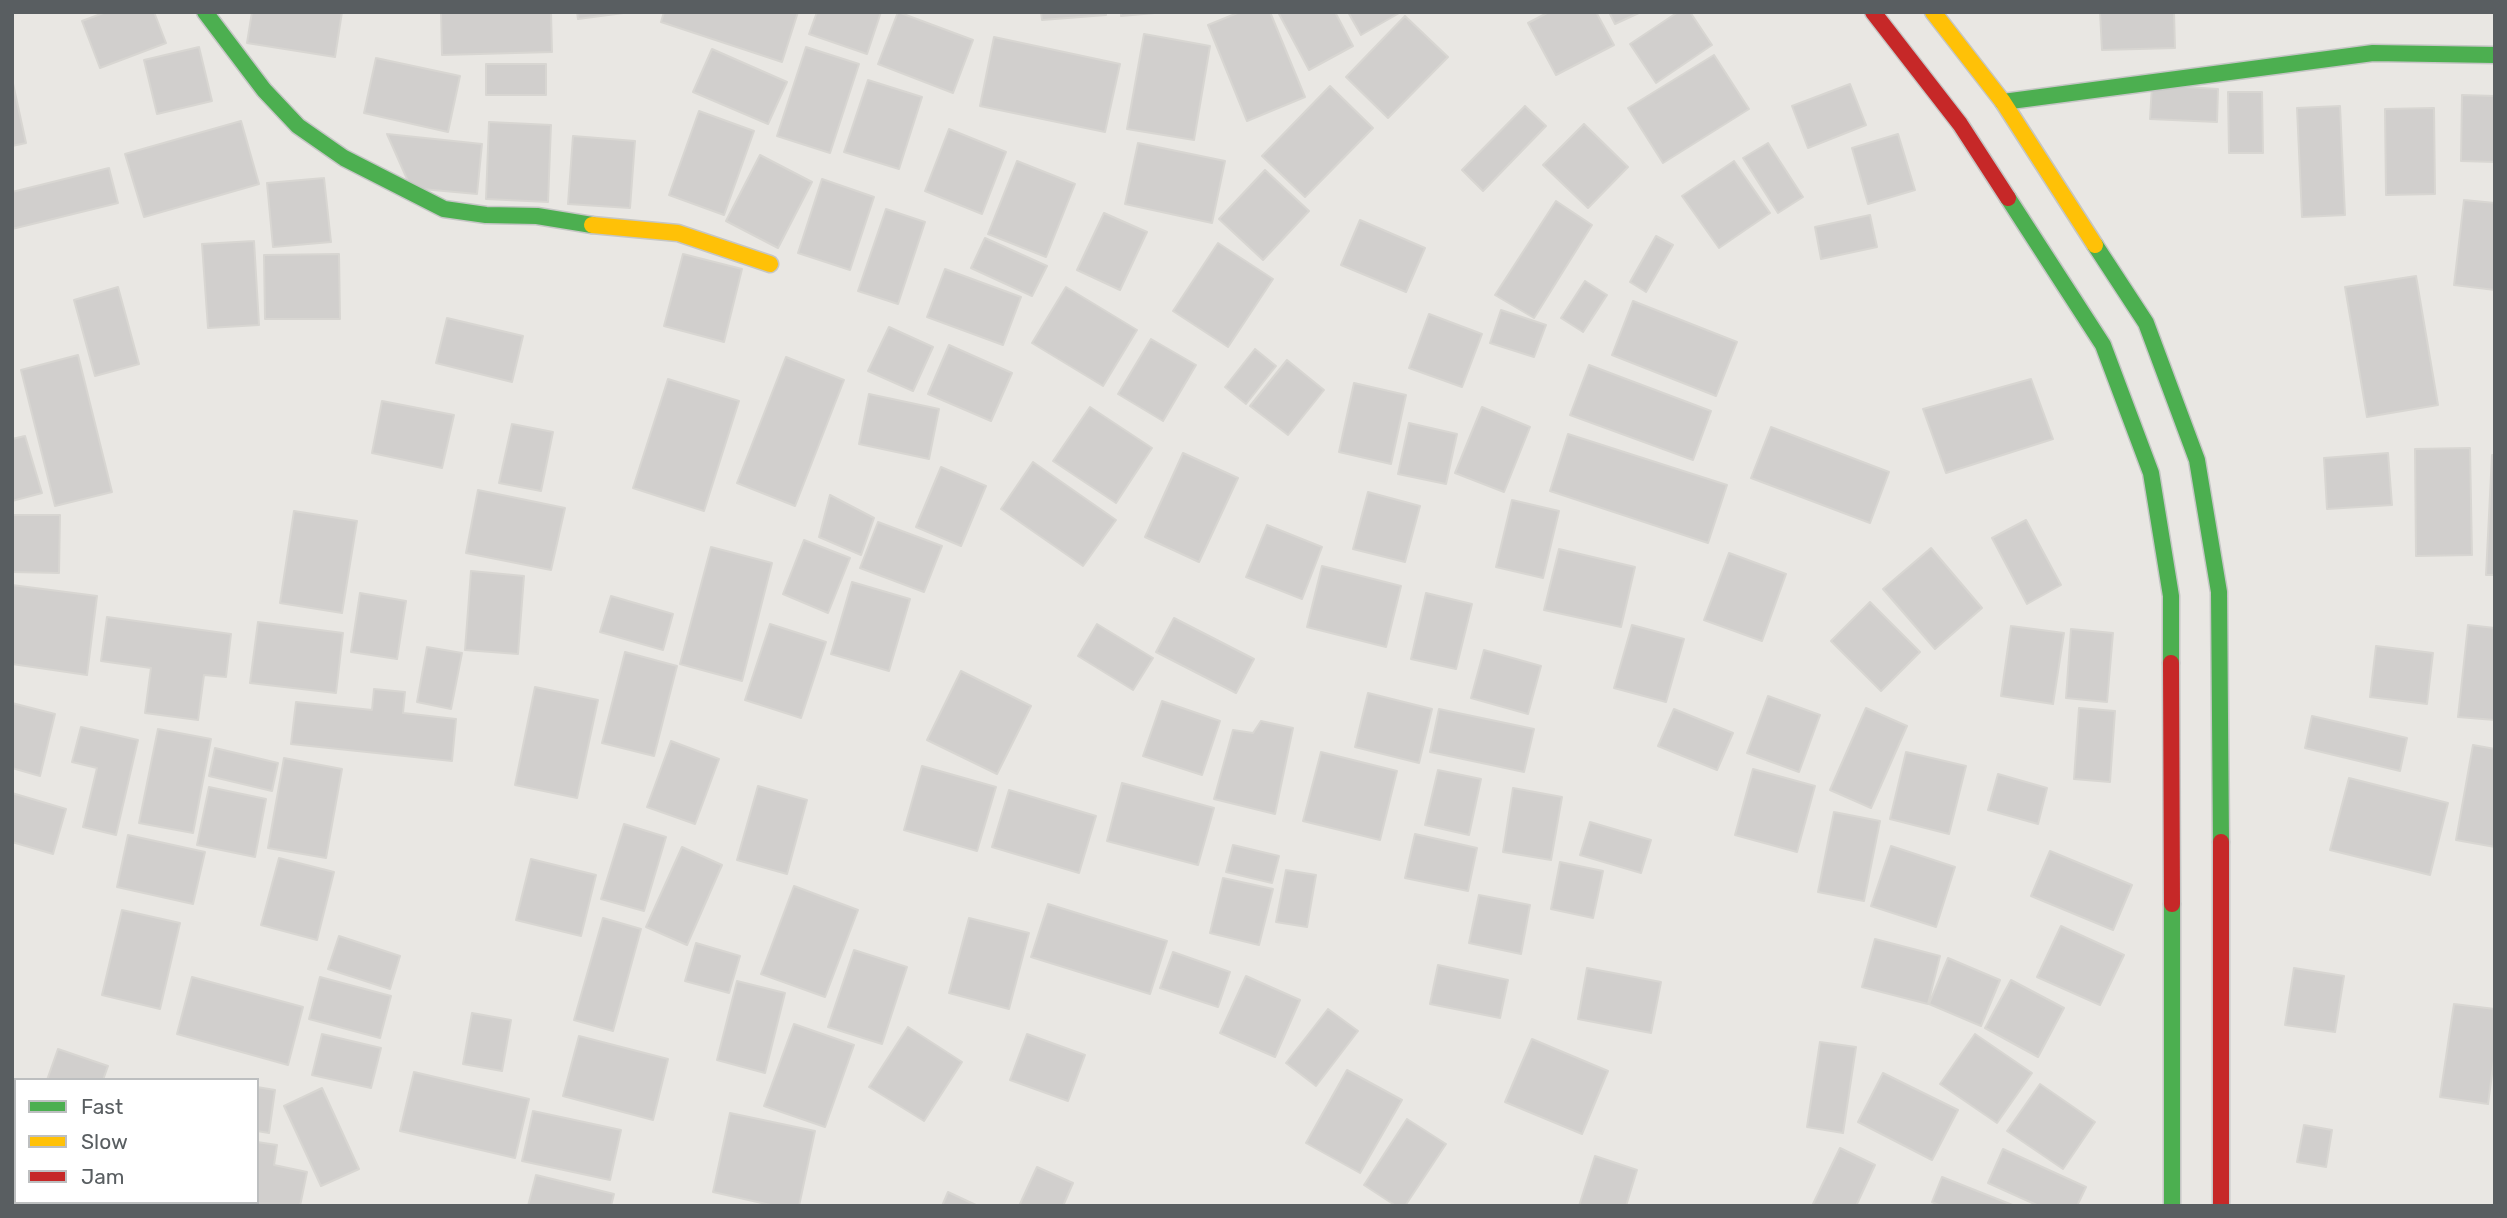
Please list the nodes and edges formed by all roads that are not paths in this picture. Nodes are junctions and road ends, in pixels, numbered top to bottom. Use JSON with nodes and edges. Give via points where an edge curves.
{"nodes":[{"id":1,"x":205,"y":12,"type":"edge"},
{"id":2,"x":1873,"y":12,"type":"edge"},
{"id":3,"x":1933,"y":12,"type":"edge"},
{"id":4,"x":2495,"y":55,"type":"edge"},
{"id":5,"x":2003,"y":102,"type":"junction"},
{"id":6,"x":770,"y":264,"type":"dead end"},
{"id":7,"x":2172,"y":1206,"type":"edge"},
{"id":8,"x":2221,"y":1206,"type":"edge"}],
"edges":[{"from":1,"to":6,"type":"main road","via":[[264,90],[298,126],[344,158],[444,209],[678,233]]},
{"from":2,"to":7,"type":"main road","via":[[1960,124],[2103,345],[2151,473],[2171,596]]},
{"from":3,"to":5,"type":"main road"},
{"from":4,"to":5,"type":"main road","via":[[2373,53]]},
{"from":5,"to":8,"type":"main road","via":[[2146,323],[2197,460],[2219,592]]}]}
